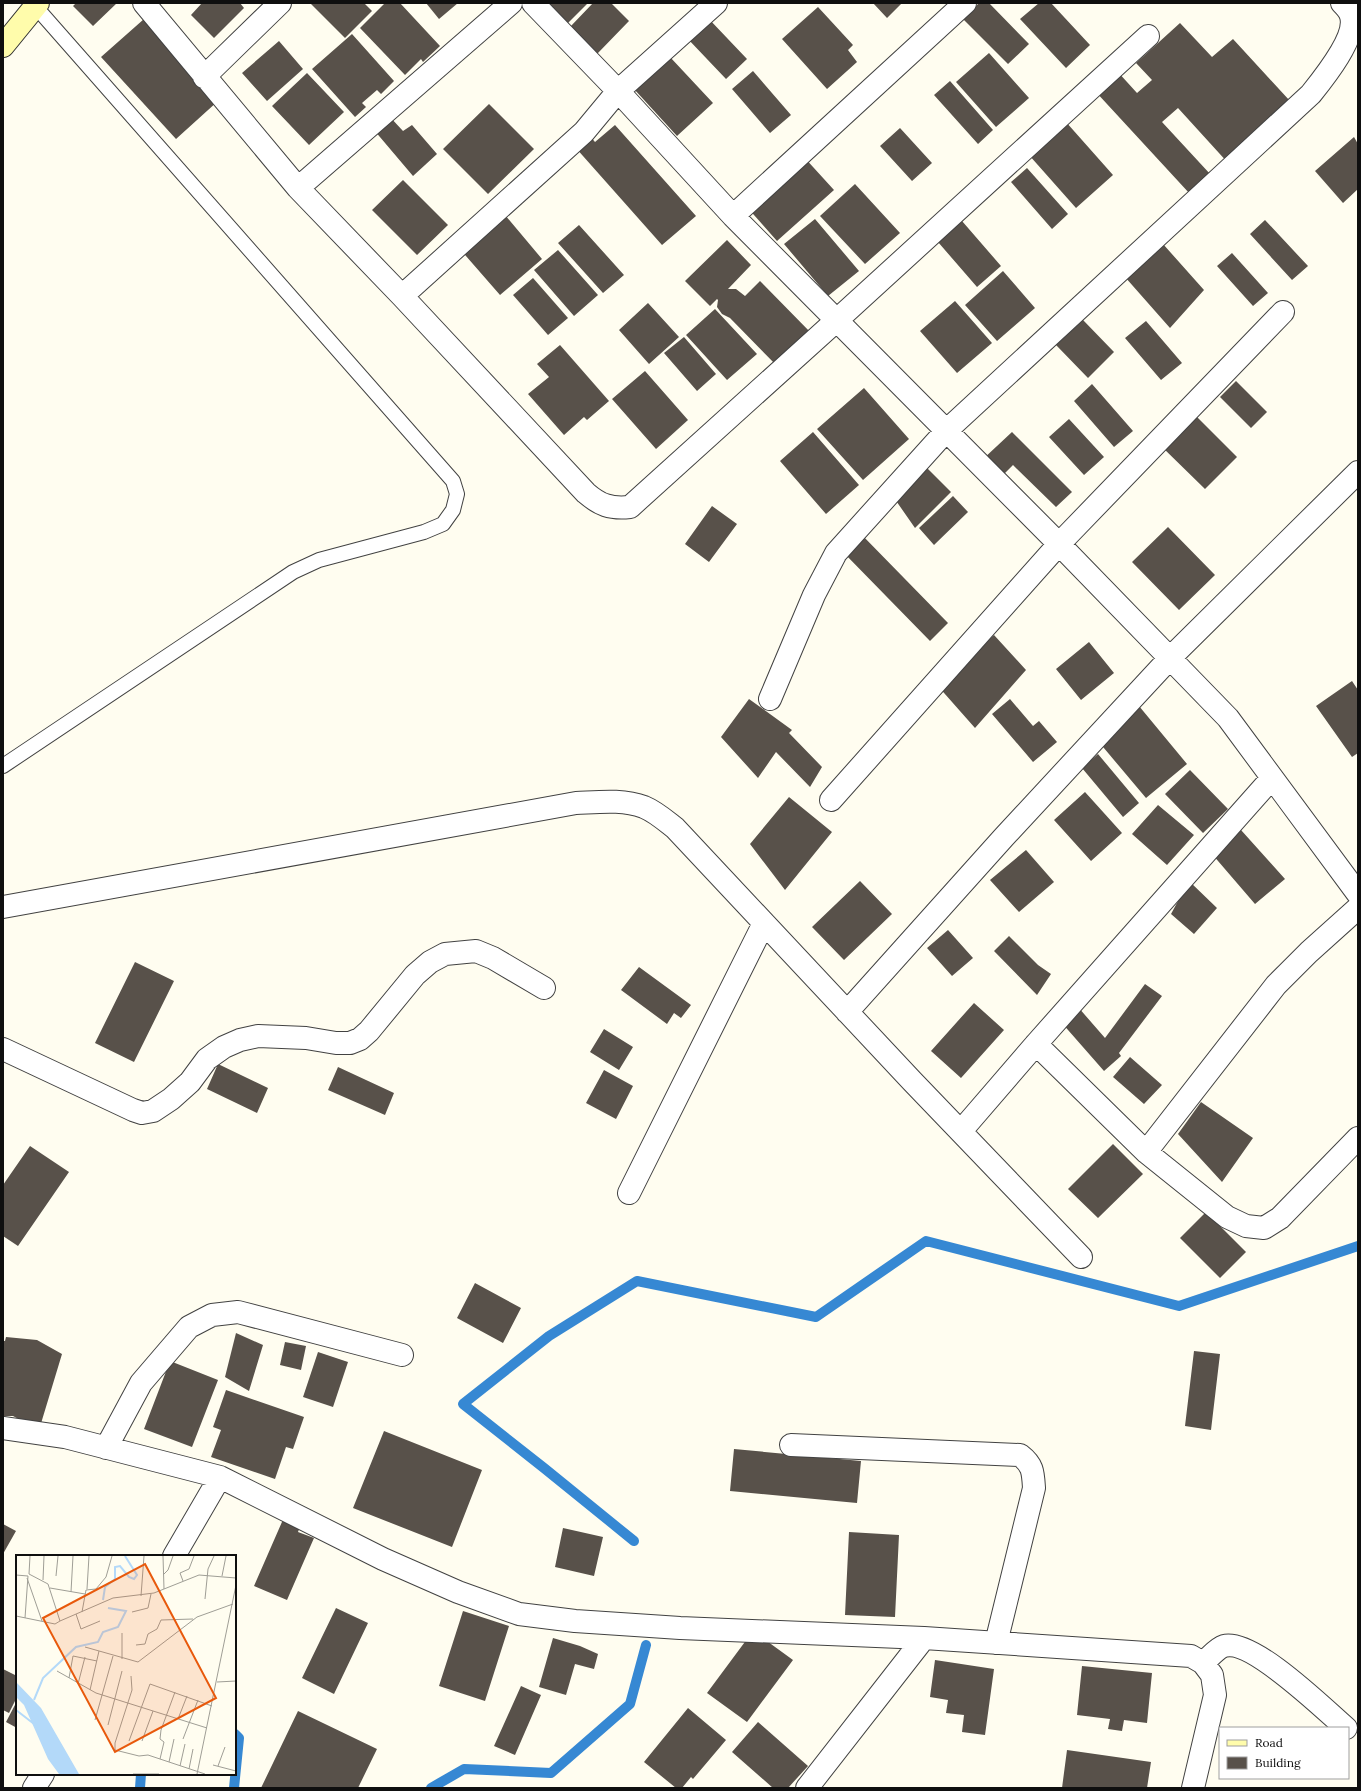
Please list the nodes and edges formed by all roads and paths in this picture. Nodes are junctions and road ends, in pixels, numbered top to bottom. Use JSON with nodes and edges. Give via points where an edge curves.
{"nodes":[{"id":1,"x":144,"y":3,"type":"edge"},
{"id":2,"x":280,"y":3,"type":"edge"},
{"id":3,"x":512,"y":3,"type":"edge"},
{"id":4,"x":533,"y":3,"type":"edge"},
{"id":5,"x":716,"y":3,"type":"edge"},
{"id":6,"x":965,"y":3,"type":"edge"},
{"id":7,"x":1342,"y":3,"type":"edge"},
{"id":8,"x":36,"y":5,"type":"edge"},
{"id":9,"x":1148,"y":36,"type":"dead end"},
{"id":10,"x":3,"y":46,"type":"edge"},
{"id":11,"x":204,"y":78,"type":"junction"},
{"id":12,"x":618,"y":91,"type":"junction"},
{"id":13,"x":298,"y":188,"type":"junction"},
{"id":14,"x":733,"y":216,"type":"junction"},
{"id":15,"x":402,"y":296,"type":"junction"},
{"id":16,"x":1283,"y":312,"type":"dead end"},
{"id":17,"x":837,"y":320,"type":"junction"},
{"id":18,"x":946,"y":431,"type":"junction"},
{"id":19,"x":1358,"y":472,"type":"edge"},
{"id":20,"x":1059,"y":544,"type":"junction"},
{"id":21,"x":1170,"y":658,"type":"junction"},
{"id":22,"x":770,"y":699,"type":"dead end"},
{"id":23,"x":3,"y":766,"type":"edge"},
{"id":24,"x":1272,"y":778,"type":"junction"},
{"id":25,"x":832,"y":800,"type":"dead end"},
{"id":26,"x":1358,"y":894,"type":"edge"},
{"id":27,"x":3,"y":907,"type":"edge"},
{"id":28,"x":1358,"y":908,"type":"edge"},
{"id":29,"x":764,"y":923,"type":"junction"},
{"id":30,"x":544,"y":988,"type":"dead end"},
{"id":31,"x":847,"y":1012,"type":"junction"},
{"id":32,"x":1036,"y":1044,"type":"junction"},
{"id":33,"x":3,"y":1049,"type":"edge"},
{"id":34,"x":961,"y":1131,"type":"junction"},
{"id":35,"x":1358,"y":1138,"type":"edge"},
{"id":36,"x":1146,"y":1152,"type":"junction"},
{"id":37,"x":629,"y":1193,"type":"dead end"},
{"id":38,"x":1081,"y":1257,"type":"dead end"},
{"id":39,"x":402,"y":1356,"type":"dead end"},
{"id":40,"x":3,"y":1428,"type":"edge"},
{"id":41,"x":791,"y":1444,"type":"dead end"},
{"id":42,"x":106,"y":1448,"type":"junction"},
{"id":43,"x":220,"y":1476,"type":"junction"},
{"id":44,"x":175,"y":1555,"type":"edge"},
{"id":45,"x":924,"y":1638,"type":"junction"},
{"id":46,"x":996,"y":1643,"type":"junction"},
{"id":47,"x":1203,"y":1663,"type":"junction"},
{"id":48,"x":1345,"y":1727,"type":"edge"},
{"id":49,"x":1349,"y":1731,"type":"edge"},
{"id":50,"x":1358,"y":1738,"type":"edge"},
{"id":51,"x":42,"y":1775,"type":"edge"},
{"id":52,"x":34,"y":1788,"type":"edge"},
{"id":53,"x":807,"y":1788,"type":"edge"},
{"id":54,"x":1193,"y":1788,"type":"edge"}],
"edges":[{"from":1,"to":11,"type":"street"},
{"from":2,"to":11,"type":"street"},
{"from":3,"to":13,"type":"street"},
{"from":4,"to":12,"type":"street"},
{"from":5,"to":12,"type":"street"},
{"from":6,"to":14,"type":"street"},
{"from":7,"to":18,"type":"street","via":[[1351,16],[1350,32],[1328,73],[1310,94]]},
{"from":8,"to":10,"type":"main road"},
{"from":8,"to":23,"type":"lane","via":[[454,482],[456,494],[453,510],[443,524],[424,532],[319,560],[292,572]]},
{"from":9,"to":17,"type":"street"},
{"from":11,"to":13,"type":"street"},
{"from":12,"to":14,"type":"street"},
{"from":12,"to":15,"type":"street","via":[[584,132]]},
{"from":13,"to":15,"type":"street"},
{"from":14,"to":17,"type":"street"},
{"from":15,"to":17,"type":"street","via":[[586,493],[603,505],[617,508],[630,507]]},
{"from":16,"to":20,"type":"street"},
{"from":17,"to":18,"type":"street"},
{"from":18,"to":20,"type":"street"},
{"from":18,"to":22,"type":"street","via":[[836,553],[814,595]]},
{"from":19,"to":21,"type":"street"},
{"from":20,"to":21,"type":"street"},
{"from":20,"to":25,"type":"street"},
{"from":21,"to":24,"type":"street","via":[[1228,718]]},
{"from":21,"to":31,"type":"street"},
{"from":24,"to":26,"type":"street"},
{"from":24,"to":32,"type":"street"},
{"from":27,"to":29,"type":"street","via":[[576,803],[622,802],[644,807],[675,828]]},
{"from":28,"to":36,"type":"street","via":[[1276,985]]},
{"from":29,"to":31,"type":"street"},
{"from":29,"to":37,"type":"street"},
{"from":30,"to":33,"type":"street","via":[[504,964],[476,952],[445,954],[430,962],[415,975],[360,1039],[350,1043],[258,1036],[240,1040],[207,1059],[190,1082],[171,1099],[153,1110],[142,1113]]},
{"from":31,"to":34,"type":"street"},
{"from":32,"to":34,"type":"street"},
{"from":32,"to":36,"type":"street"},
{"from":34,"to":38,"type":"street"},
{"from":35,"to":36,"type":"street","via":[[1280,1218],[1264,1228],[1246,1226],[1227,1217]]},
{"from":39,"to":42,"type":"street","via":[[238,1312],[212,1315],[189,1327],[141,1383]]},
{"from":40,"to":42,"type":"street","via":[[65,1437]]},
{"from":41,"to":46,"type":"street","via":[[1020,1455],[1028,1462],[1033,1472],[1034,1488]]},
{"from":42,"to":43,"type":"street"},
{"from":43,"to":44,"type":"street"},
{"from":43,"to":45,"type":"street","via":[[382,1559],[458,1592],[519,1614],[575,1621],[680,1628]]},
{"from":45,"to":46,"type":"street"},
{"from":45,"to":53,"type":"street"},
{"from":46,"to":47,"type":"street","via":[[1191,1656]]},
{"from":47,"to":48,"type":"street","via":[[1224,1646],[1237,1646],[1268,1662]]},
{"from":47,"to":54,"type":"street","via":[[1212,1675],[1215,1695]]},
{"from":49,"to":50,"type":"street"},
{"from":51,"to":52,"type":"street"}]}
